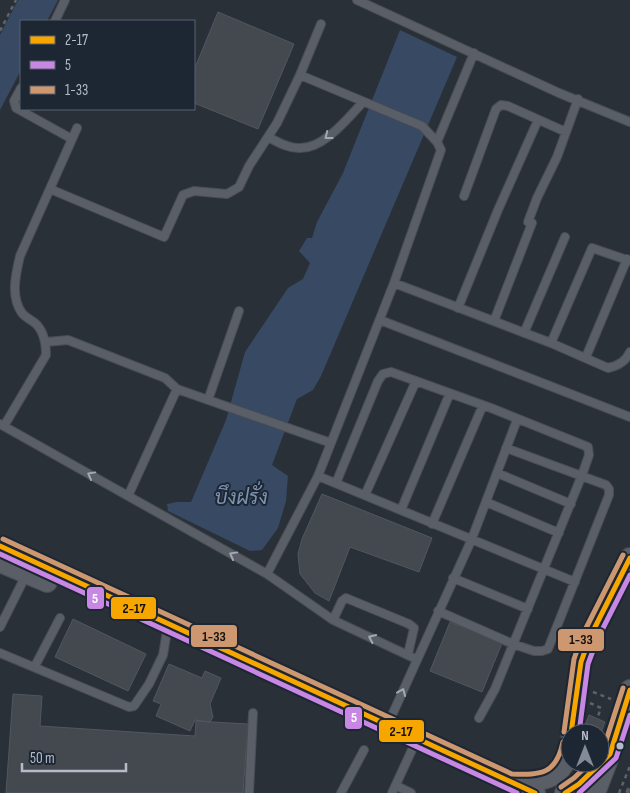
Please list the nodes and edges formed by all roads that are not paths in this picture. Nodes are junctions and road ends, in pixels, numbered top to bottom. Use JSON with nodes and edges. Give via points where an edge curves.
{"nodes":[{"id":1,"x":65,"y":0,"type":"edge"},
{"id":2,"x":356,"y":0,"type":"edge"},
{"id":3,"x":55,"y":20,"type":"edge"},
{"id":4,"x":320,"y":24,"type":"dead end"},
{"id":5,"x":474,"y":53,"type":"junction"},
{"id":6,"x":300,"y":76,"type":"junction"},
{"id":7,"x":20,"y":90,"type":"edge"},
{"id":8,"x":578,"y":100,"type":"junction"},
{"id":9,"x":363,"y":102,"type":"junction"},
{"id":10,"x":538,"y":120,"type":"junction"},
{"id":11,"x":630,"y":122,"type":"edge"},
{"id":12,"x":76,"y":128,"type":"dead end"},
{"id":13,"x":566,"y":132,"type":"junction"},
{"id":14,"x":268,"y":137,"type":"junction"},
{"id":15,"x":72,"y":139,"type":"junction"},
{"id":16,"x":437,"y":142,"type":"junction"},
{"id":17,"x":50,"y":189,"type":"junction"},
{"id":18,"x":464,"y":196,"type":"dead end"},
{"id":19,"x":565,"y":237,"type":"dead end"},
{"id":20,"x":629,"y":260,"type":"edge"},
{"id":21,"x":394,"y":283,"type":"junction"},
{"id":22,"x":458,"y":308,"type":"junction"},
{"id":23,"x":239,"y":311,"type":"dead end"},
{"id":24,"x":380,"y":320,"type":"junction"},
{"id":25,"x":494,"y":321,"type":"junction"},
{"id":26,"x":524,"y":333,"type":"junction"},
{"id":27,"x":46,"y":342,"type":"junction"},
{"id":28,"x":551,"y":343,"type":"junction"},
{"id":29,"x":630,"y":352,"type":"edge"},
{"id":30,"x":586,"y":357,"type":"junction"},
{"id":31,"x":416,"y":381,"type":"junction"},
{"id":32,"x":177,"y":390,"type":"junction"},
{"id":33,"x":450,"y":393,"type":"junction"},
{"id":34,"x":208,"y":400,"type":"junction"},
{"id":35,"x":483,"y":405,"type":"junction"},
{"id":36,"x":630,"y":418,"type":"edge"},
{"id":37,"x":517,"y":420,"type":"junction"},
{"id":38,"x":2,"y":425,"type":"edge"},
{"id":39,"x":331,"y":443,"type":"junction"},
{"id":40,"x":506,"y":448,"type":"junction"},
{"id":41,"x":497,"y":473,"type":"junction"},
{"id":42,"x":582,"y":475,"type":"junction"},
{"id":43,"x":318,"y":476,"type":"junction"},
{"id":44,"x":336,"y":483,"type":"junction"},
{"id":45,"x":365,"y":495,"type":"junction"},
{"id":46,"x":128,"y":496,"type":"junction"},
{"id":47,"x":486,"y":502,"type":"junction"},
{"id":48,"x":570,"y":504,"type":"junction"},
{"id":49,"x":400,"y":510,"type":"junction"},
{"id":50,"x":432,"y":524,"type":"junction"},
{"id":51,"x":559,"y":533,"type":"junction"},
{"id":52,"x":0,"y":535,"type":"edge"},
{"id":53,"x":471,"y":541,"type":"junction"},
{"id":54,"x":0,"y":546,"type":"edge"},
{"id":55,"x":630,"y":558,"type":"edge"},
{"id":56,"x":0,"y":562,"type":"edge"},
{"id":57,"x":544,"y":570,"type":"junction"},
{"id":58,"x":27,"y":573,"type":"junction"},
{"id":59,"x":267,"y":574,"type":"junction"},
{"id":60,"x":453,"y":578,"type":"junction"},
{"id":61,"x":575,"y":582,"type":"junction"},
{"id":62,"x":528,"y":609,"type":"junction"},
{"id":63,"x":438,"y":611,"type":"junction"},
{"id":64,"x":60,"y":618,"type":"dead end"},
{"id":65,"x":333,"y":620,"type":"junction"},
{"id":66,"x":0,"y":627,"type":"edge"},
{"id":67,"x":167,"y":631,"type":"junction"},
{"id":68,"x":205,"y":641,"type":"junction"},
{"id":69,"x":513,"y":644,"type":"junction"},
{"id":70,"x":0,"y":653,"type":"edge"},
{"id":71,"x":408,"y":654,"type":"junction"},
{"id":72,"x":416,"y":659,"type":"junction"},
{"id":73,"x":35,"y":666,"type":"junction"},
{"id":74,"x":627,"y":698,"type":"edge"},
{"id":75,"x":253,"y":713,"type":"dead end"},
{"id":76,"x":479,"y":718,"type":"dead end"},
{"id":77,"x":572,"y":723,"type":"edge"},
{"id":78,"x":388,"y":725,"type":"junction"},
{"id":79,"x":417,"y":738,"type":"junction"},
{"id":80,"x":364,"y":750,"type":"dead end"},
{"id":81,"x":610,"y":754,"type":"edge"},
{"id":82,"x":560,"y":770,"type":"edge"},
{"id":83,"x":590,"y":773,"type":"edge"},
{"id":84,"x":603,"y":773,"type":"edge"},
{"id":85,"x":510,"y":781,"type":"junction"},
{"id":86,"x":395,"y":789,"type":"edge"},
{"id":87,"x":249,"y":793,"type":"edge"},
{"id":88,"x":341,"y":793,"type":"edge"},
{"id":89,"x":411,"y":793,"type":"edge"},
{"id":90,"x":535,"y":793,"type":"edge"},
{"id":91,"x":564,"y":793,"type":"edge"},
{"id":92,"x":595,"y":793,"type":"edge"}],
"edges":[{"from":1,"to":3,"type":"lane"},
{"from":2,"to":5,"type":"lane"},
{"from":4,"to":6,"type":"lane"},
{"from":5,"to":8,"type":"lane"},
{"from":5,"to":16,"type":"lane"},
{"from":6,"to":9,"type":"lane"},
{"from":6,"to":14,"type":"lane"},
{"from":7,"to":15,"type":"lane","via":[[14,101],[16,108]]},
{"from":8,"to":11,"type":"lane"},
{"from":8,"to":13,"type":"lane"},
{"from":9,"to":14,"type":"lane","one_way":true,"via":[[342,125],[316,145],[296,148]]},
{"from":9,"to":16,"type":"lane","via":[[422,126]]},
{"from":10,"to":13,"type":"lane"},
{"from":10,"to":18,"type":"lane","via":[[508,106],[501,105],[496,109]]},
{"from":10,"to":22,"type":"lane"},
{"from":12,"to":15,"type":"lane"},
{"from":13,"to":25,"type":"lane","via":[[537,198]]},
{"from":14,"to":17,"type":"lane","via":[[239,187],[227,194],[194,191],[182,195],[164,237]]},
{"from":15,"to":17,"type":"lane"},
{"from":16,"to":21,"type":"lane","via":[[441,150]]},
{"from":17,"to":27,"type":"lane","via":[[20,256],[16,274],[16,295],[22,313],[38,326]]},
{"from":19,"to":26,"type":"lane"},
{"from":20,"to":28,"type":"lane","via":[[592,248]]},
{"from":20,"to":30,"type":"lane"},
{"from":21,"to":22,"type":"lane"},
{"from":21,"to":24,"type":"lane"},
{"from":22,"to":25,"type":"lane"},
{"from":23,"to":34,"type":"lane"},
{"from":24,"to":36,"type":"lane"},
{"from":24,"to":39,"type":"lane"},
{"from":25,"to":26,"type":"lane"},
{"from":26,"to":28,"type":"lane"},
{"from":27,"to":32,"type":"lane","via":[[68,340],[165,378]]},
{"from":27,"to":38,"type":"lane","via":[[46,355]]},
{"from":28,"to":30,"type":"lane"},
{"from":29,"to":30,"type":"lane","via":[[624,361],[608,368]]},
{"from":31,"to":33,"type":"lane"},
{"from":31,"to":44,"type":"lane","via":[[391,372],[383,374]]},
{"from":31,"to":45,"type":"lane"},
{"from":32,"to":34,"type":"lane"},
{"from":32,"to":46,"type":"lane"},
{"from":33,"to":35,"type":"lane"},
{"from":33,"to":49,"type":"lane"},
{"from":34,"to":39,"type":"lane"},
{"from":35,"to":37,"type":"lane"},
{"from":35,"to":50,"type":"lane"},
{"from":37,"to":40,"type":"lane"},
{"from":37,"to":42,"type":"lane","via":[[588,447],[589,455]]},
{"from":46,"to":38,"type":"lane","one_way":true},
{"from":39,"to":43,"type":"lane"},
{"from":40,"to":41,"type":"lane"},
{"from":40,"to":42,"type":"lane"},
{"from":41,"to":47,"type":"lane"},
{"from":41,"to":48,"type":"lane"},
{"from":42,"to":48,"type":"lane"},
{"from":42,"to":61,"type":"lane","via":[[606,485],[609,495]]},
{"from":43,"to":44,"type":"lane"},
{"from":43,"to":59,"type":"lane"},
{"from":44,"to":45,"type":"lane"},
{"from":45,"to":49,"type":"lane"},
{"from":59,"to":46,"type":"lane","one_way":true},
{"from":47,"to":51,"type":"lane"},
{"from":47,"to":53,"type":"lane"},
{"from":48,"to":51,"type":"lane"},
{"from":49,"to":50,"type":"lane"},
{"from":50,"to":53,"type":"lane"},
{"from":51,"to":57,"type":"lane"},
{"from":52,"to":68,"type":"street","via":[[154,604]]},
{"from":53,"to":57,"type":"lane"},
{"from":53,"to":60,"type":"lane"},
{"from":54,"to":68,"type":"street"},
{"from":55,"to":77,"type":"street","via":[[590,636],[581,662]]},
{"from":56,"to":58,"type":"street"},
{"from":57,"to":61,"type":"lane"},
{"from":57,"to":62,"type":"lane"},
{"from":58,"to":66,"type":"lane"},
{"from":58,"to":67,"type":"street"},
{"from":59,"to":65,"type":"lane"},
{"from":60,"to":62,"type":"lane"},
{"from":60,"to":63,"type":"lane"},
{"from":61,"to":69,"type":"lane","via":[[548,649],[534,651]]},
{"from":62,"to":69,"type":"lane"},
{"from":63,"to":69,"type":"lane"},
{"from":63,"to":72,"type":"lane"},
{"from":64,"to":73,"type":"lane"},
{"from":71,"to":65,"type":"lane","one_way":true},
{"from":65,"to":71,"type":"lane","via":[[346,598],[409,624],[414,628]]},
{"from":67,"to":68,"type":"street"},
{"from":67,"to":73,"type":"lane","via":[[163,654],[134,706],[120,704]]},
{"from":68,"to":78,"type":"street"},
{"from":69,"to":76,"type":"lane","via":[[496,689]]},
{"from":70,"to":73,"type":"lane"},
{"from":71,"to":72,"type":"lane"},
{"from":78,"to":72,"type":"lane","one_way":true},
{"from":74,"to":81,"type":"street"},
{"from":75,"to":87,"type":"lane"},
{"from":78,"to":79,"type":"street"},
{"from":79,"to":85,"type":"street"},
{"from":79,"to":86,"type":"lane"},
{"from":80,"to":88,"type":"lane"},
{"from":82,"to":85,"type":"street","via":[[549,778],[531,782]]},
{"from":83,"to":91,"type":"street"},
{"from":84,"to":92,"type":"street"},
{"from":85,"to":90,"type":"street"},
{"from":86,"to":89,"type":"lane"}]}
